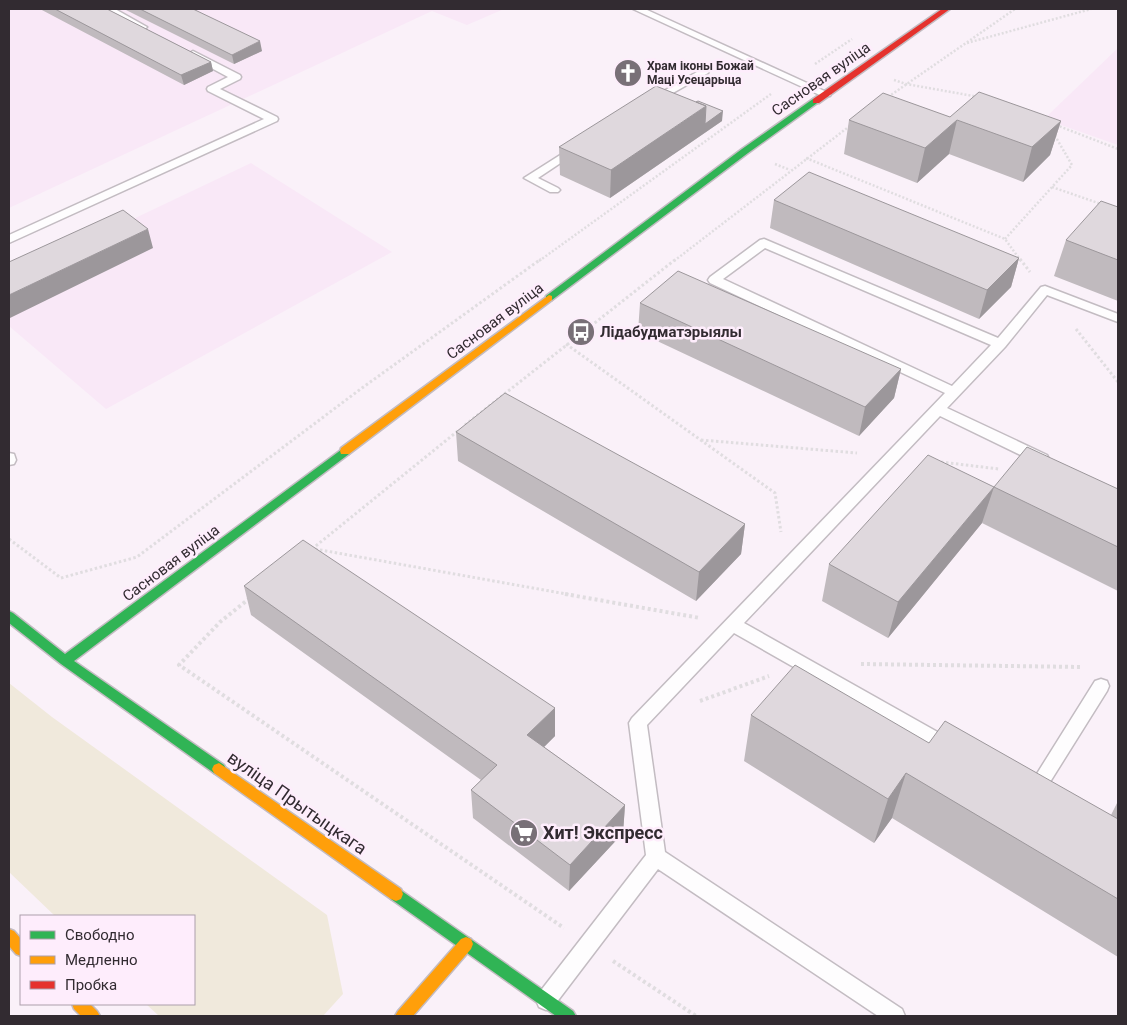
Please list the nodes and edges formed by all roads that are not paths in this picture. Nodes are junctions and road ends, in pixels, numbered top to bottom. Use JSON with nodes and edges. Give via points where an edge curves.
{"nodes":[{"id":1,"x":108,"y":9,"type":"edge"},
{"id":2,"x":638,"y":9,"type":"edge"},
{"id":3,"x":946,"y":9,"type":"edge"},
{"id":4,"x":151,"y":32,"type":"edge"},
{"id":5,"x":185,"y":50,"type":"edge"},
{"id":6,"x":704,"y":71,"type":"dead end"},
{"id":7,"x":826,"y":94,"type":"junction"},
{"id":8,"x":642,"y":107,"type":"edge"},
{"id":9,"x":586,"y":142,"type":"edge"},
{"id":10,"x":554,"y":190,"type":"dead end"},
{"id":11,"x":9,"y":239,"type":"edge"},
{"id":12,"x":1118,"y":318,"type":"edge"},
{"id":13,"x":1000,"y":344,"type":"junction"},
{"id":14,"x":954,"y":392,"type":"junction"},
{"id":15,"x":938,"y":409,"type":"junction"},
{"id":16,"x":1052,"y":463,"type":"edge"},
{"id":17,"x":9,"y":616,"type":"edge"},
{"id":18,"x":732,"y":624,"type":"junction"},
{"id":19,"x":65,"y":661,"type":"junction"},
{"id":20,"x":1101,"y":686,"type":"dead end"},
{"id":21,"x":965,"y":756,"type":"edge"},
{"id":22,"x":1016,"y":785,"type":"edge"},
{"id":23,"x":656,"y":857,"type":"junction"},
{"id":24,"x":9,"y":936,"type":"edge"},
{"id":25,"x":466,"y":944,"type":"junction"},
{"id":26,"x":20,"y":948,"type":"edge"},
{"id":27,"x":546,"y":1000,"type":"junction"},
{"id":28,"x":80,"y":1005,"type":"edge"},
{"id":29,"x":92,"y":1016,"type":"edge"},
{"id":30,"x":403,"y":1016,"type":"edge"},
{"id":31,"x":568,"y":1016,"type":"edge"},
{"id":32,"x":895,"y":1016,"type":"edge"}],
"edges":[{"from":1,"to":4,"type":"lane"},
{"from":2,"to":7,"type":"lane"},
{"from":3,"to":7,"type":"street","name":"Сасновая вуліца"},
{"from":5,"to":11,"type":"lane","via":[[236,77],[212,90],[273,119]]},
{"from":6,"to":8,"type":"lane"},
{"from":7,"to":19,"type":"street","name":"Сасновая вуліца","via":[[745,151]]},
{"from":9,"to":10,"type":"lane","via":[[530,178]]},
{"from":12,"to":13,"type":"lane","via":[[1045,290]]},
{"from":13,"to":14,"type":"lane"},
{"from":13,"to":14,"type":"lane","via":[[764,243],[714,280]]},
{"from":14,"to":15,"type":"lane"},
{"from":15,"to":16,"type":"lane"},
{"from":15,"to":18,"type":"lane"},
{"from":17,"to":19,"type":"street","name":"вуліца Прытыцкага"},
{"from":18,"to":21,"type":"lane"},
{"from":18,"to":23,"type":"lane","via":[[638,723]]},
{"from":19,"to":25,"type":"street","name":"вуліца Прытыцкага"},
{"from":20,"to":22,"type":"lane","via":[[1033,794]]},
{"from":23,"to":27,"type":"lane"},
{"from":23,"to":32,"type":"lane"},
{"from":24,"to":26,"type":"street"},
{"from":25,"to":27,"type":"street","name":"вуліца Прытыцкага"},
{"from":25,"to":30,"type":"street"},
{"from":27,"to":31,"type":"street","name":"вуліца Прытыцкага"},
{"from":28,"to":29,"type":"street"}]}
